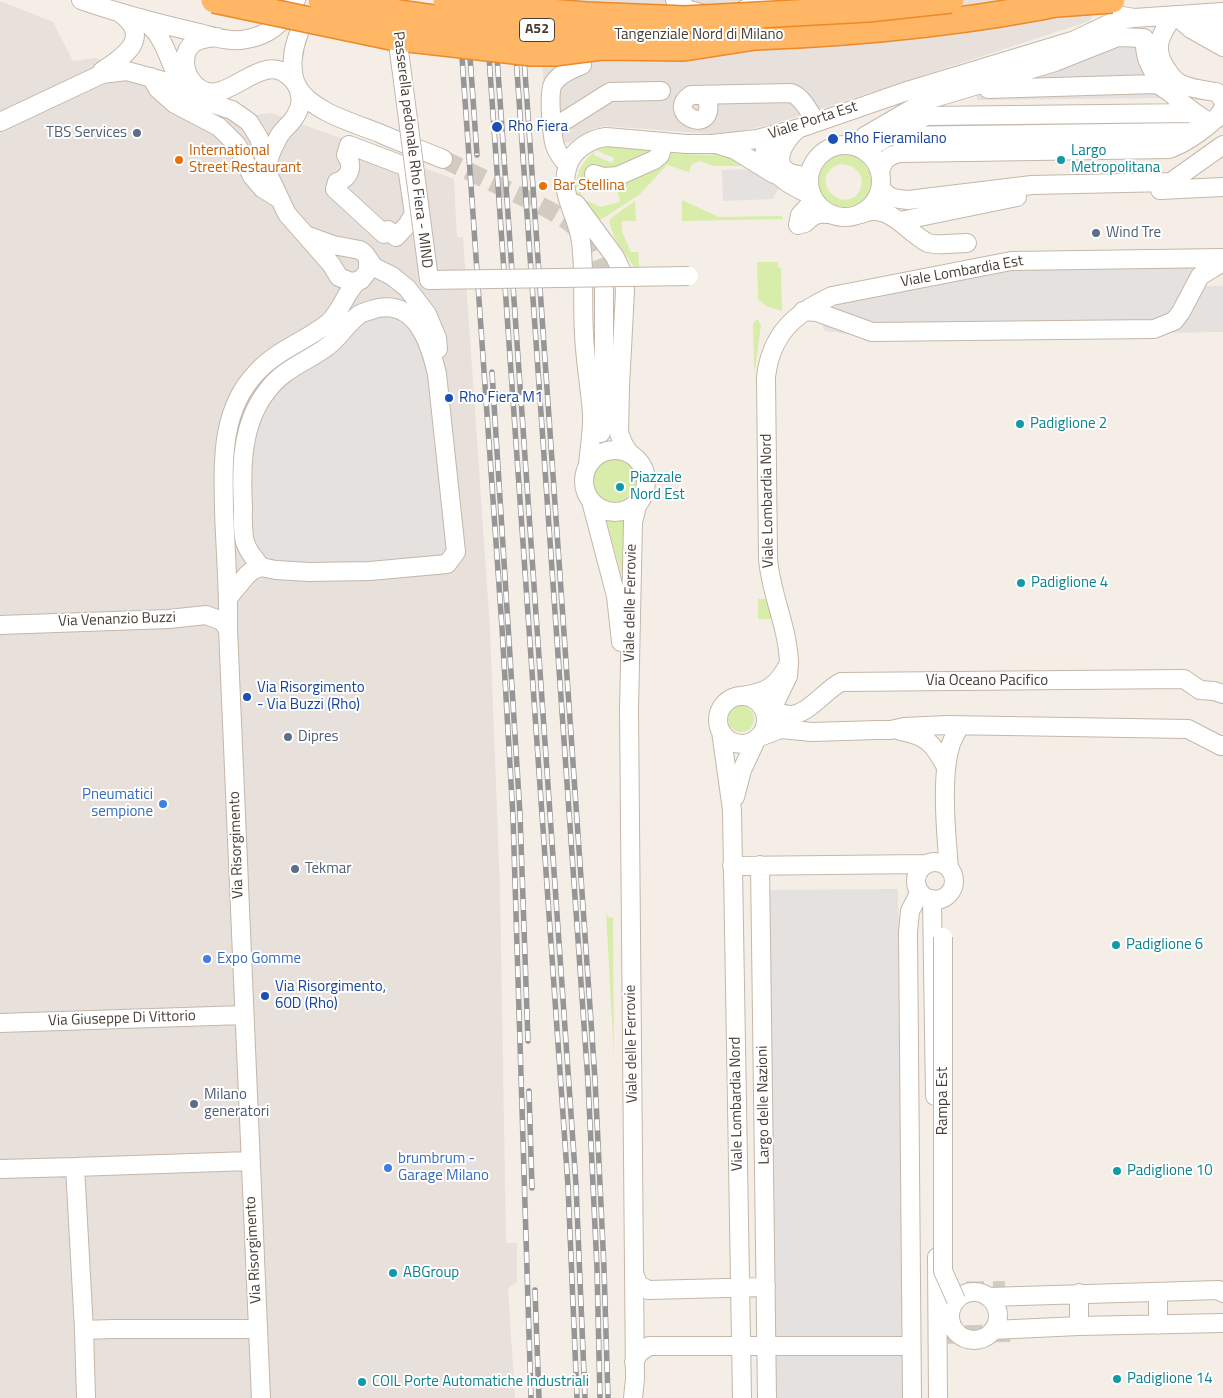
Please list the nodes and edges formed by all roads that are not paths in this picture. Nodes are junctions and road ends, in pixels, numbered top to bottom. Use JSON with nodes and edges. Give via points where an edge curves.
{"nodes":[{"id":1,"x":81,"y":0,"type":"edge"},
{"id":2,"x":214,"y":0,"type":"edge"},
{"id":3,"x":296,"y":0,"type":"edge"},
{"id":4,"x":392,"y":0,"type":"edge"},
{"id":5,"x":396,"y":0,"type":"edge"},
{"id":6,"x":446,"y":0,"type":"edge"},
{"id":7,"x":594,"y":0,"type":"edge"},
{"id":8,"x":675,"y":0,"type":"edge"},
{"id":9,"x":914,"y":0,"type":"edge"},
{"id":10,"x":951,"y":0,"type":"edge"},
{"id":11,"x":960,"y":0,"type":"edge"},
{"id":12,"x":1108,"y":0,"type":"edge"},
{"id":13,"x":322,"y":2,"type":"edge"},
{"id":14,"x":1066,"y":2,"type":"edge"},
{"id":15,"x":778,"y":7,"type":"edge"},
{"id":16,"x":1223,"y":12,"type":"edge"},
{"id":17,"x":120,"y":13,"type":"junction"},
{"id":18,"x":1178,"y":16,"type":"junction"},
{"id":19,"x":1134,"y":18,"type":"junction"},
{"id":20,"x":141,"y":20,"type":"junction"},
{"id":21,"x":1223,"y":31,"type":"edge"},
{"id":22,"x":299,"y":33,"type":"junction"},
{"id":23,"x":217,"y":37,"type":"junction"},
{"id":24,"x":755,"y":37,"type":"junction"},
{"id":25,"x":1075,"y":40,"type":"junction"},
{"id":26,"x":1223,"y":47,"type":"edge"},
{"id":27,"x":582,"y":66,"type":"dead end"},
{"id":28,"x":254,"y":74,"type":"junction"},
{"id":29,"x":93,"y":77,"type":"junction"},
{"id":30,"x":151,"y":77,"type":"junction"},
{"id":31,"x":297,"y":86,"type":"junction"},
{"id":32,"x":965,"y":90,"type":"junction"},
{"id":33,"x":661,"y":91,"type":"dead end"},
{"id":34,"x":189,"y":92,"type":"junction"},
{"id":35,"x":1169,"y":92,"type":"junction"},
{"id":36,"x":1223,"y":101,"type":"edge"},
{"id":37,"x":708,"y":104,"type":"dead end"},
{"id":38,"x":333,"y":115,"type":"junction"},
{"id":39,"x":1211,"y":118,"type":"edge"},
{"id":40,"x":0,"y":122,"type":"edge"},
{"id":41,"x":249,"y":122,"type":"junction"},
{"id":42,"x":288,"y":125,"type":"junction"},
{"id":43,"x":808,"y":125,"type":"junction"},
{"id":44,"x":553,"y":128,"type":"junction"},
{"id":45,"x":777,"y":134,"type":"junction"},
{"id":46,"x":664,"y":142,"type":"junction"},
{"id":47,"x":712,"y":144,"type":"junction"},
{"id":48,"x":1223,"y":145,"type":"edge"},
{"id":49,"x":443,"y":159,"type":"tunnel mouth"},
{"id":50,"x":814,"y":162,"type":"junction"},
{"id":51,"x":267,"y":164,"type":"junction"},
{"id":52,"x":875,"y":167,"type":"junction"},
{"id":53,"x":567,"y":172,"type":"junction"},
{"id":54,"x":594,"y":174,"type":"dead end"},
{"id":55,"x":777,"y":176,"type":"junction"},
{"id":56,"x":1223,"y":187,"type":"edge"},
{"id":57,"x":811,"y":195,"type":"junction"},
{"id":58,"x":278,"y":198,"type":"junction"},
{"id":59,"x":828,"y":214,"type":"junction"},
{"id":60,"x":861,"y":214,"type":"junction"},
{"id":61,"x":900,"y":221,"type":"junction"},
{"id":62,"x":408,"y":224,"type":"joint"},
{"id":63,"x":305,"y":235,"type":"junction"},
{"id":64,"x":967,"y":243,"type":"dead end"},
{"id":65,"x":351,"y":248,"type":"junction"},
{"id":66,"x":1223,"y":258,"type":"edge"},
{"id":67,"x":368,"y":259,"type":"junction"},
{"id":68,"x":1223,"y":262,"type":"edge"},
{"id":69,"x":335,"y":271,"type":"junction"},
{"id":70,"x":689,"y":276,"type":"dead end"},
{"id":71,"x":359,"y":280,"type":"junction"},
{"id":72,"x":604,"y":289,"type":"tunnel mouth"},
{"id":73,"x":803,"y":311,"type":"junction"},
{"id":74,"x":315,"y":331,"type":"junction"},
{"id":75,"x":778,"y":339,"type":"joint"},
{"id":76,"x":436,"y":374,"type":"junction"},
{"id":77,"x":604,"y":401,"type":"junction"},
{"id":78,"x":625,"y":452,"type":"junction"},
{"id":79,"x":590,"y":463,"type":"junction"},
{"id":80,"x":642,"y":498,"type":"junction"},
{"id":81,"x":591,"y":501,"type":"junction"},
{"id":82,"x":261,"y":567,"type":"junction"},
{"id":83,"x":228,"y":598,"type":"junction"},
{"id":84,"x":0,"y":625,"type":"edge"},
{"id":85,"x":228,"y":629,"type":"junction"},
{"id":86,"x":789,"y":663,"type":"junction"},
{"id":87,"x":1223,"y":694,"type":"edge"},
{"id":88,"x":740,"y":696,"type":"junction"},
{"id":89,"x":629,"y":710,"type":"junction"},
{"id":90,"x":766,"y":712,"type":"junction"},
{"id":91,"x":960,"y":726,"type":"junction"},
{"id":92,"x":891,"y":730,"type":"junction"},
{"id":93,"x":721,"y":732,"type":"junction"},
{"id":94,"x":757,"y":738,"type":"junction"},
{"id":95,"x":1223,"y":744,"type":"edge"},
{"id":96,"x":946,"y":767,"type":"junction"},
{"id":97,"x":732,"y":810,"type":"junction"},
{"id":98,"x":936,"y":864,"type":"junction"},
{"id":99,"x":760,"y":865,"type":"junction"},
{"id":100,"x":732,"y":866,"type":"junction"},
{"id":101,"x":932,"y":896,"type":"junction"},
{"id":102,"x":244,"y":1014,"type":"junction"},
{"id":103,"x":0,"y":1023,"type":"edge"},
{"id":104,"x":250,"y":1161,"type":"junction"},
{"id":105,"x":75,"y":1166,"type":"junction"},
{"id":106,"x":0,"y":1170,"type":"edge"},
{"id":107,"x":634,"y":1273,"type":"junction"},
{"id":108,"x":740,"y":1286,"type":"junction"},
{"id":109,"x":766,"y":1287,"type":"junction"},
{"id":110,"x":1158,"y":1292,"type":"junction"},
{"id":111,"x":1223,"y":1292,"type":"edge"},
{"id":112,"x":1079,"y":1293,"type":"junction"},
{"id":113,"x":988,"y":1297,"type":"junction"},
{"id":114,"x":956,"y":1300,"type":"junction"},
{"id":115,"x":1223,"y":1324,"type":"edge"},
{"id":116,"x":1158,"y":1325,"type":"junction"},
{"id":117,"x":1080,"y":1326,"type":"junction"},
{"id":118,"x":258,"y":1329,"type":"junction"},
{"id":119,"x":84,"y":1330,"type":"junction"},
{"id":120,"x":993,"y":1330,"type":"junction"},
{"id":121,"x":960,"y":1336,"type":"junction"},
{"id":122,"x":741,"y":1345,"type":"junction"},
{"id":123,"x":766,"y":1345,"type":"junction"},
{"id":124,"x":911,"y":1346,"type":"junction"},
{"id":125,"x":635,"y":1370,"type":"junction"},
{"id":126,"x":86,"y":1398,"type":"edge"},
{"id":127,"x":261,"y":1398,"type":"edge"},
{"id":128,"x":633,"y":1398,"type":"edge"},
{"id":129,"x":639,"y":1398,"type":"edge"},
{"id":130,"x":742,"y":1398,"type":"edge"},
{"id":131,"x":767,"y":1398,"type":"edge"},
{"id":132,"x":912,"y":1398,"type":"edge"},
{"id":133,"x":938,"y":1398,"type":"edge"},
{"id":134,"x":945,"y":1398,"type":"edge"}],
"edges":[{"from":1,"to":17,"type":"street"},
{"from":2,"to":24,"type":"highway","bridge":true,"via":[[391,36],[532,54],[602,47],[684,48]]},
{"from":3,"to":23,"type":"street","via":[[285,18],[263,35],[245,40]]},
{"from":4,"to":70,"type":"street","name":"Passerella pedonale Rho Fiera - MIND","bridge":true,"via":[[429,280]]},
{"from":5,"to":13,"type":"street","via":[[382,13],[367,18],[347,16]]},
{"from":6,"to":15,"type":"highway","name":"Tangenziale Nord di Milano","number":"A52","bridge":true,"via":[[586,15],[686,19]]},
{"from":7,"to":15,"type":"highway","bridge":true,"via":[[652,7]]},
{"from":8,"to":15,"type":"street","via":[[697,14],[718,15]]},
{"from":9,"to":11,"type":"street","via":[[939,6]]},
{"from":10,"to":15,"type":"highway","name":"Tangenziale Nord di Milano","number":"A52","bridge":true,"via":[[868,9]]},
{"from":12,"to":14,"type":"highway","name":"Tangenziale Nord di Milano","bridge":true},
{"from":12,"to":19,"type":"street","via":[[1115,11]]},
{"from":12,"to":25,"type":"street","name":"Viale Porta Est","via":[[1104,14]]},
{"from":13,"to":22,"type":"street"},
{"from":13,"to":24,"type":"highway","name":"Tangenziale Nord di Milano","number":"A52","bridge":true,"via":[[550,31],[631,36]]},
{"from":14,"to":24,"type":"highway","name":"Tangenziale Nord di Milano","number":"A52","via":[[903,27]]},
{"from":16,"to":18,"type":"street","name":"Viale Porta Est"},
{"from":17,"to":20,"type":"street"},
{"from":17,"to":29,"type":"street","via":[[133,27],[133,45],[126,55]]},
{"from":18,"to":19,"type":"street","name":"Viale Porta Est"},
{"from":18,"to":21,"type":"street","via":[[1210,23]]},
{"from":18,"to":26,"type":"street","via":[[1191,29]]},
{"from":18,"to":36,"type":"street","via":[[1162,33],[1158,43],[1164,67],[1176,82],[1216,92]]},
{"from":19,"to":25,"type":"street","name":"Viale Porta Est","via":[[1109,23]]},
{"from":20,"to":23,"type":"street"},
{"from":20,"to":34,"type":"street","via":[[159,37]]},
{"from":22,"to":28,"type":"street","via":[[276,58]]},
{"from":22,"to":31,"type":"street","via":[[293,65]]},
{"from":23,"to":28,"type":"street","via":[[197,40],[189,48],[186,67],[192,81],[203,89],[217,92]]},
{"from":25,"to":43,"type":"street","name":"Viale Porta Est"},
{"from":27,"to":44,"type":"street","via":[[569,70],[553,85]]},
{"from":28,"to":31,"type":"street","via":[[267,69],[277,70]]},
{"from":28,"to":41,"type":"street","via":[[245,82],[240,96],[240,106]]},
{"from":29,"to":30,"type":"street","via":[[123,71]]},
{"from":29,"to":40,"type":"street"},
{"from":30,"to":34,"type":"street"},
{"from":30,"to":58,"type":"street","via":[[158,89],[175,104],[219,127],[237,145],[252,176],[262,188]]},
{"from":31,"to":38,"type":"street","via":[[313,103]]},
{"from":31,"to":42,"type":"street","via":[[300,106]]},
{"from":32,"to":35,"type":"street","via":[[1154,84]]},
{"from":32,"to":35,"type":"street","via":[[1118,38],[1144,38],[1147,59]]},
{"from":32,"to":52,"type":"street","via":[[927,100],[866,136],[862,143]]},
{"from":33,"to":44,"type":"street","via":[[610,92]]},
{"from":34,"to":41,"type":"street","via":[[201,100],[232,110]]},
{"from":35,"to":39,"type":"street"},
{"from":37,"to":43,"type":"street","via":[[704,118],[692,120],[687,117],[684,103],[691,95],[792,93],[801,100]]},
{"from":38,"to":42,"type":"street","via":[[313,114]]},
{"from":38,"to":49,"type":"street"},
{"from":39,"to":52,"type":"street","via":[[1178,146],[1161,149],[900,153],[886,159],[881,168]]},
{"from":39,"to":52,"type":"street","via":[[1199,130],[1189,132],[890,136],[872,148],[870,153]]},
{"from":41,"to":42,"type":"street","via":[[265,130]]},
{"from":41,"to":51,"type":"street","via":[[259,138]]},
{"from":42,"to":51,"type":"street","via":[[275,143]]},
{"from":43,"to":45,"type":"street","name":"Viale Porta Est"},
{"from":43,"to":50,"type":"street","via":[[790,136],[781,149],[781,163],[786,170],[797,175],[805,173]]},
{"from":44,"to":53,"type":"street","via":[[557,151]]},
{"from":45,"to":47,"type":"street","name":"Viale Porta Est"},
{"from":45,"to":55,"type":"street","via":[[768,142],[765,154],[767,163]]},
{"from":46,"to":47,"type":"street","name":"Viale Porta Est"},
{"from":46,"to":53,"type":"street","name":"Viale Porta Est","via":[[600,138],[582,147],[571,159]]},
{"from":46,"to":54,"type":"street","via":[[660,155],[654,160],[618,176]]},
{"from":47,"to":55,"type":"street","via":[[728,147]]},
{"from":48,"to":52,"type":"street","via":[[1171,182],[1032,185],[908,200],[883,192]]},
{"from":50,"to":52,"type":"street","via":[[832,147],[844,145],[855,146]]},
{"from":50,"to":57,"type":"street","via":[[808,180]]},
{"from":51,"to":58,"type":"street"},
{"from":52,"to":60,"type":"street","via":[[877,198]]},
{"from":53,"to":78,"type":"street","via":[[574,201],[615,257],[622,274],[625,291],[620,433]]},
{"from":53,"to":79,"type":"street","via":[[567,199],[581,245],[584,333],[592,414]]},
{"from":55,"to":57,"type":"street"},
{"from":56,"to":61,"type":"street","via":[[1030,195]]},
{"from":57,"to":59,"type":"street","via":[[820,209]]},
{"from":57,"to":59,"type":"street","via":[[811,203],[800,215],[798,225],[806,223],[817,213]]},
{"from":58,"to":63,"type":"street"},
{"from":59,"to":60,"type":"street","via":[[844,217]]},
{"from":60,"to":61,"type":"street","via":[[875,210]]},
{"from":61,"to":64,"type":"street","via":[[929,243]]},
{"from":62,"to":62,"type":"street","via":[[396,237],[388,230],[384,234],[335,188],[337,182],[349,174],[350,163],[346,155],[349,145],[407,167],[414,214]]},
{"from":63,"to":65,"type":"street"},
{"from":63,"to":69,"type":"street"},
{"from":65,"to":67,"type":"street","via":[[361,250]]},
{"from":65,"to":69,"type":"street","via":[[337,256]]},
{"from":66,"to":73,"type":"street","name":"Viale Lombardia Est","via":[[1011,261],[832,296]]},
{"from":67,"to":71,"type":"street","via":[[368,270]]},
{"from":67,"to":76,"type":"street","via":[[374,267],[407,288],[427,314],[439,351]]},
{"from":68,"to":73,"type":"street","via":[[1200,276],[1174,321],[1154,329],[872,332],[817,312]]},
{"from":69,"to":71,"type":"street","via":[[346,281]]},
{"from":69,"to":74,"type":"street","name":"Via Risorgimento","via":[[332,298]]},
{"from":71,"to":74,"type":"street","name":"Via Risorgimento","via":[[332,320]]},
{"from":72,"to":77,"type":"street"},
{"from":73,"to":75,"type":"street","name":"Viale Lombardia Est"},
{"from":74,"to":83,"type":"street","name":"Via Risorgimento","via":[[260,368],[239,396],[230,417],[223,469]]},
{"from":75,"to":86,"type":"street","name":"Viale Lombardia Nord","via":[[766,377],[768,545],[769,569]]},
{"from":76,"to":82,"type":"street","via":[[456,552],[447,564],[319,572]]},
{"from":76,"to":82,"type":"street","via":[[428,343],[415,322],[398,308],[382,308],[359,315],[334,342],[295,365],[268,389],[249,425],[242,466],[245,542]]},
{"from":77,"to":78,"type":"street","via":[[610,436]]},
{"from":77,"to":79,"type":"street","via":[[600,444]]},
{"from":78,"to":79,"type":"street","via":[[603,452]]},
{"from":78,"to":80,"type":"street","via":[[644,468],[646,489]]},
{"from":79,"to":81,"type":"street","via":[[584,484]]},
{"from":80,"to":81,"type":"street","via":[[635,506],[620,512],[604,511]]},
{"from":80,"to":89,"type":"street","name":"Viale delle Ferrovie","via":[[633,522]]},
{"from":81,"to":89,"type":"street","name":"Viale delle Ferrovie","via":[[616,596]]},
{"from":82,"to":83,"type":"street","via":[[247,575]]},
{"from":83,"to":85,"type":"street","name":"Via Risorgimento"},
{"from":84,"to":85,"type":"street","name":"Via Venanzio Buzzi","via":[[206,615],[222,621]]},
{"from":85,"to":102,"type":"street","name":"Via Risorgimento"},
{"from":86,"to":88,"type":"street","via":[[774,685],[762,692]]},
{"from":86,"to":90,"type":"street","via":[[788,676]]},
{"from":87,"to":90,"type":"street","name":"Via Oceano Pacifico","via":[[1200,690],[1184,679],[841,682],[798,714]]},
{"from":88,"to":90,"type":"street","via":[[748,696]]},
{"from":88,"to":93,"type":"street","via":[[732,698],[721,708],[718,716]]},
{"from":89,"to":107,"type":"street","name":"Viale delle Ferrovie"},
{"from":90,"to":94,"type":"street","via":[[764,728]]},
{"from":91,"to":92,"type":"street"},
{"from":91,"to":95,"type":"street","via":[[1188,729],[1221,746]]},
{"from":91,"to":96,"type":"street","via":[[950,745]]},
{"from":92,"to":94,"type":"street","via":[[812,732],[781,729]]},
{"from":92,"to":96,"type":"street","via":[[916,734],[930,742]]},
{"from":93,"to":94,"type":"street","via":[[739,744]]},
{"from":93,"to":97,"type":"street","name":"Viale Lombardia Nord"},
{"from":94,"to":97,"type":"street","name":"Viale Lombardia Nord","via":[[742,770]]},
{"from":96,"to":98,"type":"street","via":[[946,838]]},
{"from":97,"to":100,"type":"street","name":"Viale Lombardia Nord"},
{"from":98,"to":99,"type":"street"},
{"from":98,"to":101,"type":"street","via":[[917,874],[916,883]]},
{"from":98,"to":101,"type":"street","via":[[954,875],[954,882],[949,894]]},
{"from":99,"to":100,"type":"street"},
{"from":99,"to":109,"type":"street","name":"Largo delle Nazioni"},
{"from":100,"to":108,"type":"street","name":"Viale Lombardia Nord"},
{"from":101,"to":114,"type":"street","name":"Rampa Est","bridge":true,"via":[[944,937],[943,1271]]},
{"from":101,"to":124,"type":"street","via":[[910,912],[908,932]]},
{"from":101,"to":133,"type":"street"},
{"from":102,"to":103,"type":"street","name":"Via Giuseppe Di Vittorio"},
{"from":102,"to":104,"type":"street","name":"Via Risorgimento"},
{"from":104,"to":105,"type":"street"},
{"from":104,"to":118,"type":"street","name":"Via Risorgimento"},
{"from":105,"to":106,"type":"street"},
{"from":105,"to":119,"type":"street"},
{"from":107,"to":108,"type":"street","via":[[638,1284],[648,1290]]},
{"from":107,"to":125,"type":"street","name":"Viale delle Ferrovie"},
{"from":108,"to":109,"type":"street"},
{"from":108,"to":122,"type":"street","name":"Viale Lombardia Nord"},
{"from":109,"to":123,"type":"street","name":"Largo delle Nazioni"},
{"from":110,"to":111,"type":"street"},
{"from":110,"to":112,"type":"street"},
{"from":110,"to":116,"type":"street"},
{"from":112,"to":113,"type":"street"},
{"from":112,"to":117,"type":"street"},
{"from":113,"to":114,"type":"street","via":[[968,1293]]},
{"from":113,"to":120,"type":"street","via":[[998,1316]]},
{"from":114,"to":121,"type":"street","via":[[950,1321]]},
{"from":115,"to":116,"type":"street"},
{"from":116,"to":117,"type":"street"},
{"from":117,"to":120,"type":"street"},
{"from":118,"to":119,"type":"street"},
{"from":118,"to":127,"type":"street","name":"Via Risorgimento"},
{"from":119,"to":126,"type":"street"},
{"from":120,"to":121,"type":"street","via":[[980,1339]]},
{"from":121,"to":134,"type":"street","via":[[946,1358]]},
{"from":122,"to":123,"type":"street"},
{"from":122,"to":125,"type":"street","via":[[649,1346],[641,1350]]},
{"from":122,"to":130,"type":"street","name":"Viale Lombardia Nord"},
{"from":123,"to":124,"type":"street"},
{"from":123,"to":131,"type":"street","name":"Largo delle Nazioni"},
{"from":124,"to":132,"type":"street"},
{"from":125,"to":128,"type":"street","name":"Viale delle Ferrovie"},
{"from":125,"to":129,"type":"street","name":"Viale delle Ferrovie"}]}
